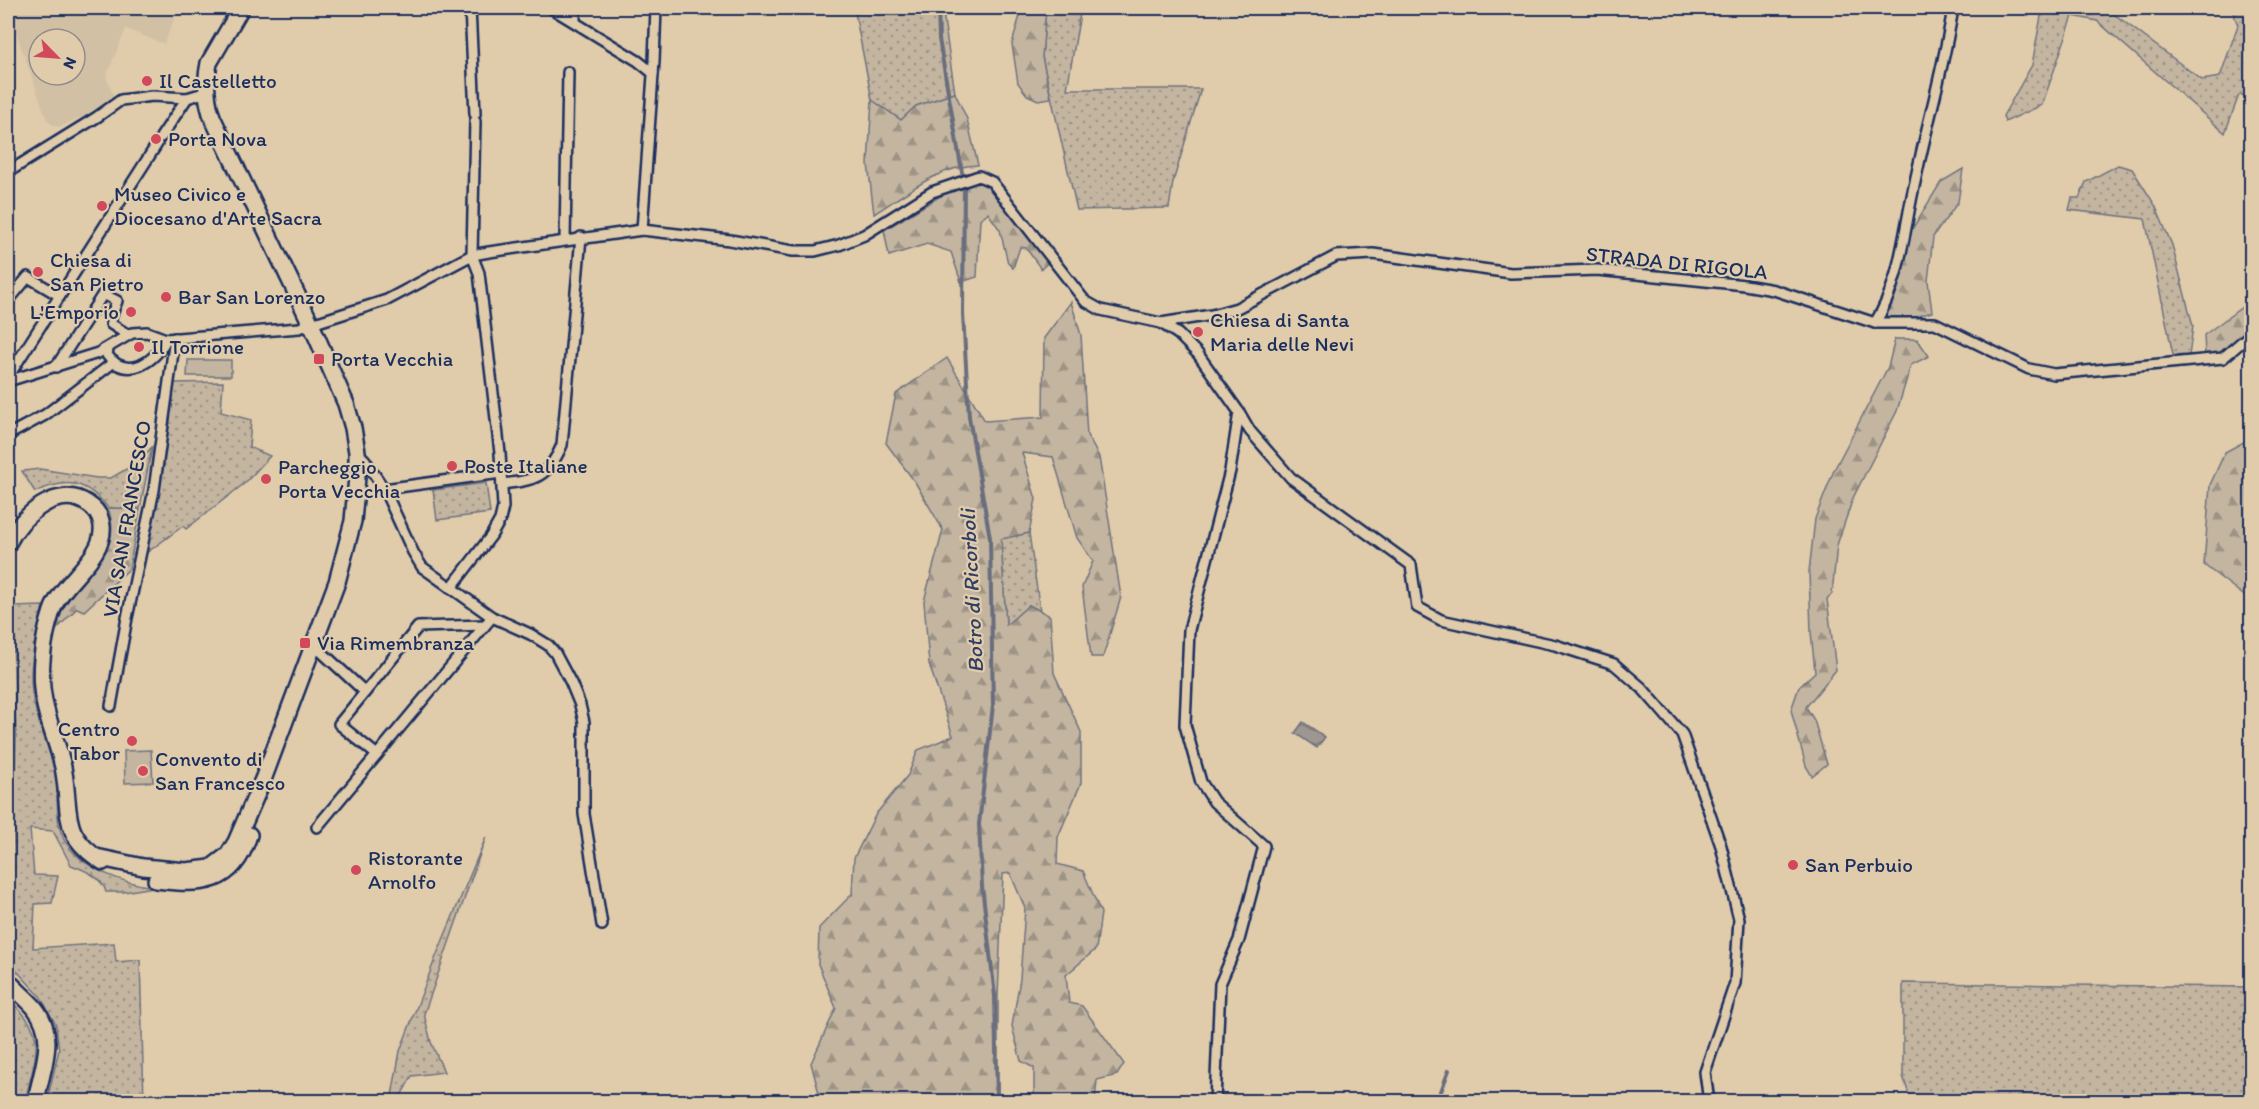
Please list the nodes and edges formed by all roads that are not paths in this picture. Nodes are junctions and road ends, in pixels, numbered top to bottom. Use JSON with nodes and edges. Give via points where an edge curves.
{"nodes":[{"id":1,"x":241,"y":8,"type":"edge"},
{"id":2,"x":470,"y":8,"type":"edge"},
{"id":3,"x":551,"y":8,"type":"edge"},
{"id":4,"x":575,"y":8,"type":"edge"},
{"id":5,"x":656,"y":8,"type":"edge"},
{"id":6,"x":1953,"y":8,"type":"edge"},
{"id":7,"x":575,"y":22,"type":"junction"},
{"id":8,"x":568,"y":72,"type":"dead end"},
{"id":9,"x":653,"y":73,"type":"junction"},
{"id":10,"x":207,"y":92,"type":"junction"},
{"id":11,"x":187,"y":99,"type":"junction"},
{"id":12,"x":8,"y":172,"type":"edge"},
{"id":13,"x":642,"y":230,"type":"junction"},
{"id":14,"x":581,"y":237,"type":"junction"},
{"id":15,"x":565,"y":240,"type":"junction"},
{"id":16,"x":472,"y":255,"type":"junction"},
{"id":17,"x":60,"y":296,"type":"junction"},
{"id":18,"x":8,"y":301,"type":"edge"},
{"id":19,"x":1161,"y":323,"type":"junction"},
{"id":20,"x":1875,"y":323,"type":"junction"},
{"id":21,"x":311,"y":324,"type":"junction"},
{"id":22,"x":2252,"y":333,"type":"edge"},
{"id":23,"x":128,"y":335,"type":"junction"},
{"id":24,"x":170,"y":339,"type":"junction"},
{"id":25,"x":108,"y":349,"type":"junction"},
{"id":26,"x":114,"y":362,"type":"junction"},
{"id":27,"x":56,"y":367,"type":"junction"},
{"id":28,"x":8,"y":379,"type":"edge"},
{"id":29,"x":1239,"y":412,"type":"junction"},
{"id":30,"x":8,"y":435,"type":"edge"},
{"id":31,"x":357,"y":453,"type":"junction"},
{"id":32,"x":501,"y":473,"type":"junction"},
{"id":33,"x":502,"y":484,"type":"junction"},
{"id":34,"x":384,"y":489,"type":"junction"},
{"id":35,"x":8,"y":543,"type":"edge"},
{"id":36,"x":451,"y":588,"type":"junction"},
{"id":37,"x":488,"y":621,"type":"junction"},
{"id":38,"x":314,"y":645,"type":"junction"},
{"id":39,"x":364,"y":692,"type":"junction"},
{"id":40,"x":111,"y":706,"type":"dead end"},
{"id":41,"x":377,"y":755,"type":"junction"},
{"id":42,"x":317,"y":827,"type":"dead end"},
{"id":43,"x":602,"y":925,"type":"dead end"},
{"id":44,"x":8,"y":981,"type":"edge"},
{"id":45,"x":36,"y":1101,"type":"edge"},
{"id":46,"x":1215,"y":1101,"type":"edge"},
{"id":47,"x":1709,"y":1101,"type":"edge"}],
"edges":[{"from":1,"to":10,"type":"main road","via":[[210,60]]},
{"from":2,"to":16,"type":"street","via":[[475,118]]},
{"from":3,"to":7,"type":"street"},
{"from":4,"to":7,"type":"street"},
{"from":5,"to":9,"type":"street"},
{"from":6,"to":20,"type":"street","via":[[1893,284]]},
{"from":7,"to":9,"type":"street"},
{"from":8,"to":15,"type":"street"},
{"from":9,"to":13,"type":"street"},
{"from":10,"to":11,"type":"street"},
{"from":10,"to":21,"type":"main road","via":[[213,119]]},
{"from":11,"to":12,"type":"street","via":[[146,96],[121,100]]},
{"from":11,"to":17,"type":"street"},
{"from":13,"to":14,"type":"street"},
{"from":13,"to":19,"type":"street","via":[[814,251],[873,230],[945,186],[985,177],[1085,301],[1105,311]]},
{"from":14,"to":15,"type":"street"},
{"from":14,"to":33,"type":"street","via":[[562,445],[538,478]]},
{"from":15,"to":16,"type":"street"},
{"from":16,"to":21,"type":"street","via":[[397,296]]},
{"from":16,"to":32,"type":"street","via":[[479,273]]},
{"from":17,"to":18,"type":"street","via":[[28,277]]},
{"from":17,"to":28,"type":"street"},
{"from":19,"to":20,"type":"street","name":"STRADA DI RIGOLA","via":[[1237,308],[1336,256],[1372,254],[1511,273],[1597,270],[1745,285],[1774,290]]},
{"from":19,"to":29,"type":"street","via":[[1198,354]]},
{"from":20,"to":22,"type":"street","name":"STRADA DI RIGOLA","via":[[1935,323],[2029,369],[2054,374],[2223,358]]},
{"from":21,"to":24,"type":"street","via":[[286,330]]},
{"from":21,"to":31,"type":"main road","via":[[344,398]]},
{"from":23,"to":24,"type":"street","via":[[147,332]]},
{"from":23,"to":25,"type":"street"},
{"from":23,"to":27,"type":"street","via":[[111,324],[117,301],[103,294]]},
{"from":24,"to":26,"type":"street","via":[[148,362],[129,367]]},
{"from":24,"to":40,"type":"street","name":"VIA SAN FRANCESCO","via":[[170,378],[155,482]]},
{"from":25,"to":26,"type":"street","via":[[107,355]]},
{"from":25,"to":27,"type":"street"},
{"from":26,"to":30,"type":"street","via":[[45,415]]},
{"from":27,"to":28,"type":"street"},
{"from":29,"to":46,"type":"street","via":[[1230,471],[1189,630],[1185,726],[1201,782],[1214,802],[1264,846],[1239,940],[1220,984]]},
{"from":29,"to":47,"type":"street","via":[[1291,478],[1411,565],[1417,607],[1441,620],[1546,643],[1614,664],[1642,688],[1682,734],[1721,846],[1739,919],[1735,983],[1706,1071]]},
{"from":31,"to":34,"type":"street"},
{"from":31,"to":38,"type":"main road","via":[[350,539]]},
{"from":32,"to":33,"type":"street"},
{"from":32,"to":34,"type":"street"},
{"from":33,"to":36,"type":"street","via":[[502,511],[494,531]]},
{"from":34,"to":36,"type":"street","via":[[418,562]]},
{"from":35,"to":38,"type":"main road","via":[[29,515],[59,498],[83,501],[101,520],[102,536],[97,548],[63,590],[52,611],[42,680],[44,703],[64,773],[71,827],[82,847],[117,870],[151,879],[200,882],[223,876],[235,864],[246,846],[264,777]]},
{"from":36,"to":37,"type":"street"},
{"from":37,"to":39,"type":"street","via":[[418,627]]},
{"from":37,"to":41,"type":"street"},
{"from":37,"to":43,"type":"street","via":[[530,634],[552,649],[572,683],[585,734],[584,814]]},
{"from":38,"to":39,"type":"street"},
{"from":39,"to":41,"type":"street","via":[[339,724]]},
{"from":41,"to":42,"type":"street"},
{"from":44,"to":45,"type":"main road","via":[[39,1013],[47,1033],[46,1058]]}]}
